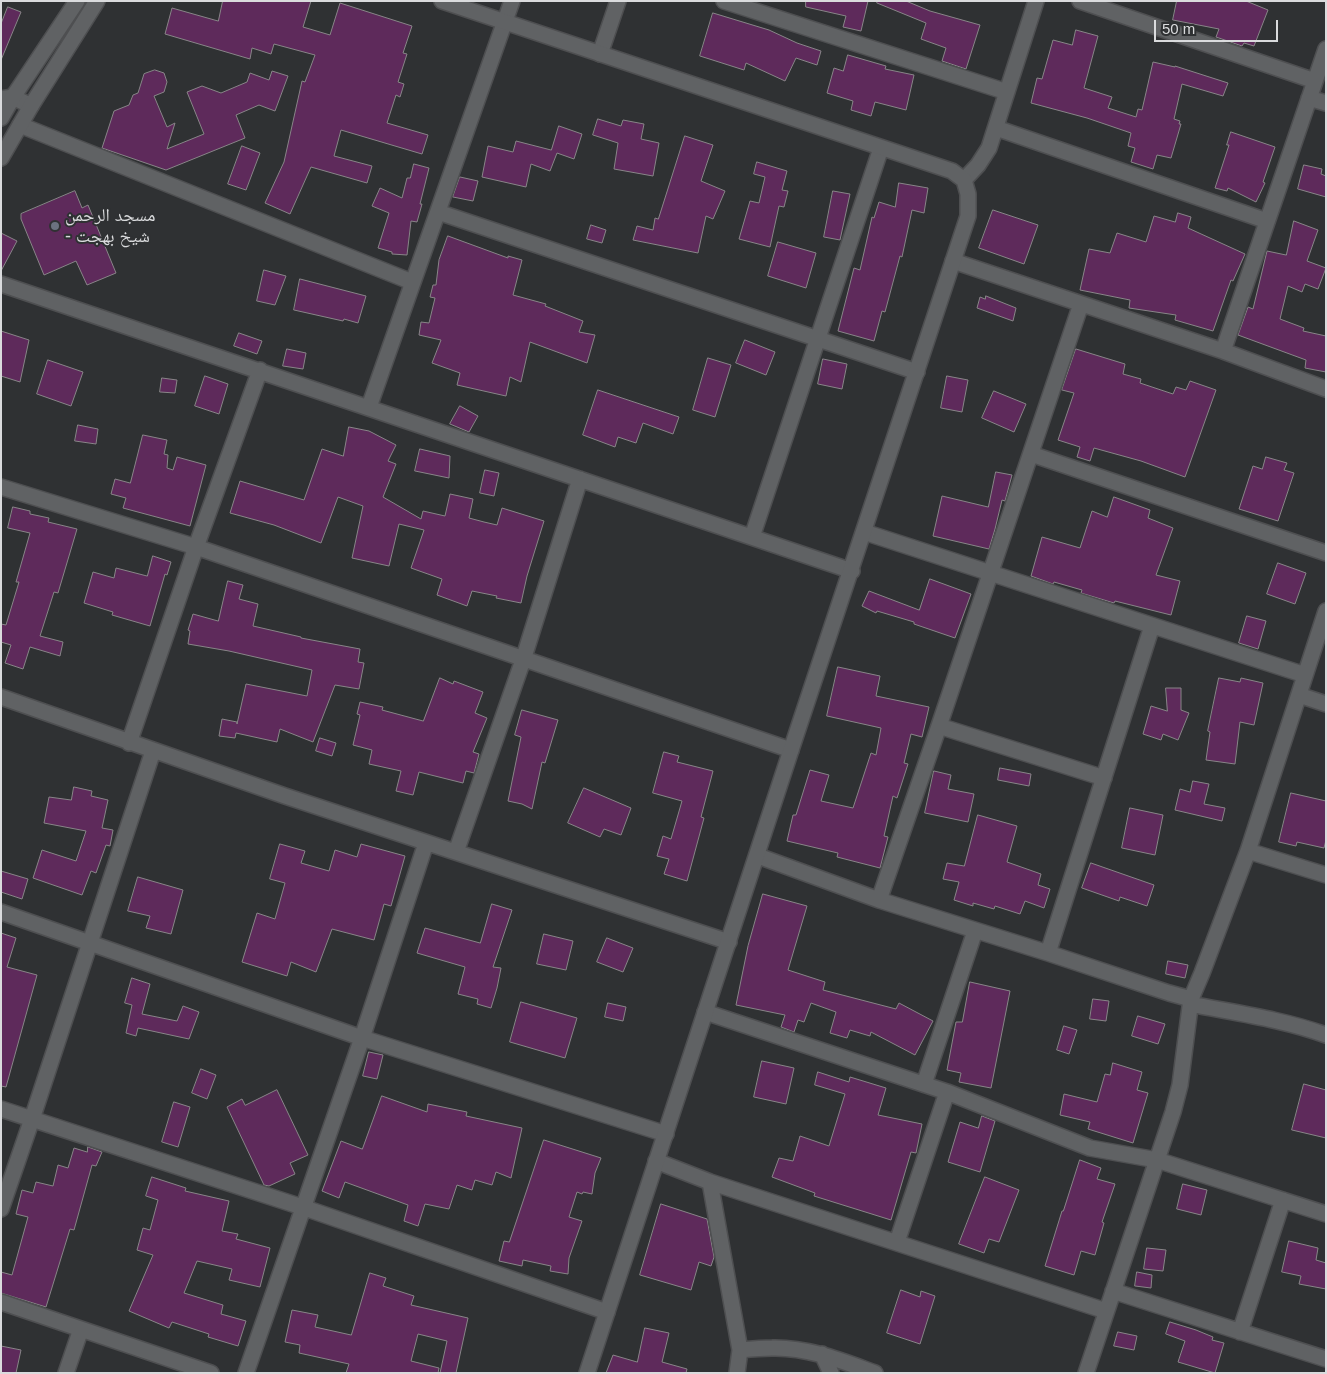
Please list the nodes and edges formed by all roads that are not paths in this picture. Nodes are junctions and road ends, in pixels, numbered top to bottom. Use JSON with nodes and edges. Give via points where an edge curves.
{"nodes":[{"id":1,"x":77,"y":1,"type":"edge"},
{"id":2,"x":97,"y":1,"type":"edge"},
{"id":3,"x":442,"y":1,"type":"edge"},
{"id":4,"x":512,"y":1,"type":"edge"},
{"id":5,"x":618,"y":1,"type":"edge"},
{"id":6,"x":724,"y":1,"type":"edge"},
{"id":7,"x":1036,"y":1,"type":"edge"},
{"id":8,"x":1080,"y":1,"type":"edge"},
{"id":9,"x":504,"y":23,"type":"junction"},
{"id":10,"x":1326,"y":49,"type":"edge"},
{"id":11,"x":600,"y":54,"type":"junction"},
{"id":12,"x":1315,"y":81,"type":"junction"},
{"id":13,"x":1007,"y":92,"type":"junction"},
{"id":14,"x":7,"y":98,"type":"edge"},
{"id":15,"x":1309,"y":98,"type":"junction"},
{"id":16,"x":1326,"y":103,"type":"edge"},
{"id":17,"x":31,"y":106,"type":"junction"},
{"id":18,"x":1,"y":118,"type":"edge"},
{"id":19,"x":20,"y":125,"type":"junction"},
{"id":20,"x":996,"y":128,"type":"junction"},
{"id":21,"x":881,"y":148,"type":"junction"},
{"id":22,"x":1,"y":158,"type":"edge"},
{"id":23,"x":964,"y":180,"type":"junction"},
{"id":24,"x":438,"y":212,"type":"junction"},
{"id":25,"x":1267,"y":221,"type":"junction"},
{"id":26,"x":954,"y":261,"type":"junction"},
{"id":27,"x":412,"y":282,"type":"junction"},
{"id":28,"x":1,"y":284,"type":"edge"},
{"id":29,"x":1081,"y":304,"type":"junction"},
{"id":30,"x":818,"y":339,"type":"junction"},
{"id":31,"x":1223,"y":351,"type":"junction"},
{"id":32,"x":260,"y":370,"type":"junction"},
{"id":33,"x":917,"y":372,"type":"junction"},
{"id":34,"x":1326,"y":389,"type":"edge"},
{"id":35,"x":368,"y":407,"type":"junction"},
{"id":36,"x":1031,"y":454,"type":"junction"},
{"id":37,"x":580,"y":479,"type":"junction"},
{"id":38,"x":1,"y":487,"type":"edge"},
{"id":39,"x":864,"y":532,"type":"junction"},
{"id":40,"x":752,"y":537,"type":"junction"},
{"id":41,"x":196,"y":547,"type":"junction"},
{"id":42,"x":1326,"y":553,"type":"edge"},
{"id":43,"x":852,"y":571,"type":"junction"},
{"id":44,"x":991,"y":573,"type":"junction"},
{"id":45,"x":1326,"y":610,"type":"edge"},
{"id":46,"x":1152,"y":626,"type":"junction"},
{"id":47,"x":523,"y":660,"type":"junction"},
{"id":48,"x":1305,"y":675,"type":"junction"},
{"id":49,"x":1299,"y":695,"type":"junction"},
{"id":50,"x":1,"y":697,"type":"edge"},
{"id":51,"x":1326,"y":704,"type":"edge"},
{"id":52,"x":940,"y":726,"type":"junction"},
{"id":53,"x":129,"y":743,"type":"junction"},
{"id":54,"x":791,"y":750,"type":"junction"},
{"id":55,"x":153,"y":751,"type":"junction"},
{"id":56,"x":1104,"y":778,"type":"junction"},
{"id":57,"x":426,"y":843,"type":"junction"},
{"id":58,"x":1248,"y":850,"type":"junction"},
{"id":59,"x":456,"y":852,"type":"junction"},
{"id":60,"x":758,"y":856,"type":"junction"},
{"id":61,"x":1326,"y":876,"type":"edge"},
{"id":62,"x":879,"y":900,"type":"junction"},
{"id":63,"x":1,"y":912,"type":"edge"},
{"id":64,"x":975,"y":931,"type":"junction"},
{"id":65,"x":91,"y":942,"type":"junction"},
{"id":66,"x":729,"y":942,"type":"junction"},
{"id":67,"x":1048,"y":953,"type":"junction"},
{"id":68,"x":1190,"y":1001,"type":"junction"},
{"id":69,"x":705,"y":1012,"type":"junction"},
{"id":70,"x":1326,"y":1035,"type":"edge"},
{"id":71,"x":362,"y":1038,"type":"junction"},
{"id":72,"x":924,"y":1084,"type":"junction"},
{"id":73,"x":947,"y":1092,"type":"junction"},
{"id":74,"x":1,"y":1109,"type":"edge"},
{"id":75,"x":32,"y":1119,"type":"junction"},
{"id":76,"x":666,"y":1134,"type":"junction"},
{"id":77,"x":1157,"y":1160,"type":"junction"},
{"id":78,"x":656,"y":1161,"type":"junction"},
{"id":79,"x":710,"y":1182,"type":"junction"},
{"id":80,"x":1283,"y":1200,"type":"junction"},
{"id":81,"x":302,"y":1207,"type":"junction"},
{"id":82,"x":1,"y":1209,"type":"edge"},
{"id":83,"x":1326,"y":1214,"type":"edge"},
{"id":84,"x":897,"y":1242,"type":"junction"},
{"id":85,"x":1113,"y":1291,"type":"junction"},
{"id":86,"x":1,"y":1302,"type":"edge"},
{"id":87,"x":1106,"y":1311,"type":"junction"},
{"id":88,"x":607,"y":1312,"type":"junction"},
{"id":89,"x":81,"y":1329,"type":"junction"},
{"id":90,"x":1240,"y":1332,"type":"junction"},
{"id":91,"x":740,"y":1350,"type":"junction"},
{"id":92,"x":822,"y":1354,"type":"junction"},
{"id":93,"x":1326,"y":1359,"type":"edge"},
{"id":94,"x":66,"y":1373,"type":"edge"},
{"id":95,"x":211,"y":1373,"type":"edge"},
{"id":96,"x":246,"y":1373,"type":"edge"},
{"id":97,"x":587,"y":1373,"type":"edge"},
{"id":98,"x":737,"y":1373,"type":"edge"},
{"id":99,"x":831,"y":1373,"type":"edge"},
{"id":100,"x":876,"y":1373,"type":"edge"},
{"id":101,"x":1086,"y":1373,"type":"edge"}],
"edges":[{"from":1,"to":14,"type":"street"},
{"from":2,"to":17,"type":"street"},
{"from":3,"to":9,"type":"street"},
{"from":4,"to":9,"type":"street"},
{"from":5,"to":11,"type":"street"},
{"from":6,"to":13,"type":"street"},
{"from":7,"to":13,"type":"street"},
{"from":8,"to":12,"type":"street"},
{"from":9,"to":11,"type":"street"},
{"from":9,"to":24,"type":"street"},
{"from":10,"to":12,"type":"street"},
{"from":11,"to":21,"type":"street"},
{"from":12,"to":15,"type":"street"},
{"from":13,"to":20,"type":"street"},
{"from":14,"to":17,"type":"street"},
{"from":14,"to":18,"type":"street"},
{"from":15,"to":16,"type":"street"},
{"from":15,"to":25,"type":"street"},
{"from":17,"to":19,"type":"street"},
{"from":19,"to":22,"type":"street"},
{"from":19,"to":27,"type":"street"},
{"from":20,"to":23,"type":"street","via":[[989,148]]},
{"from":20,"to":25,"type":"street"},
{"from":21,"to":23,"type":"street","via":[[952,171]]},
{"from":21,"to":30,"type":"street"},
{"from":23,"to":26,"type":"street","via":[[968,216]]},
{"from":24,"to":27,"type":"street"},
{"from":24,"to":30,"type":"street"},
{"from":25,"to":31,"type":"street"},
{"from":26,"to":29,"type":"street"},
{"from":26,"to":33,"type":"street"},
{"from":27,"to":35,"type":"street"},
{"from":28,"to":32,"type":"street"},
{"from":29,"to":31,"type":"street"},
{"from":29,"to":36,"type":"street"},
{"from":30,"to":33,"type":"street"},
{"from":30,"to":40,"type":"street"},
{"from":31,"to":34,"type":"street"},
{"from":32,"to":35,"type":"street"},
{"from":32,"to":41,"type":"street"},
{"from":33,"to":39,"type":"street"},
{"from":35,"to":37,"type":"street"},
{"from":36,"to":42,"type":"street"},
{"from":36,"to":44,"type":"street"},
{"from":37,"to":40,"type":"street"},
{"from":37,"to":47,"type":"street"},
{"from":38,"to":41,"type":"street"},
{"from":39,"to":43,"type":"street"},
{"from":39,"to":44,"type":"street"},
{"from":40,"to":43,"type":"street"},
{"from":41,"to":47,"type":"street"},
{"from":41,"to":53,"type":"street"},
{"from":43,"to":54,"type":"street"},
{"from":44,"to":46,"type":"street"},
{"from":44,"to":52,"type":"street"},
{"from":45,"to":48,"type":"street"},
{"from":46,"to":48,"type":"street"},
{"from":46,"to":56,"type":"street"},
{"from":47,"to":54,"type":"street"},
{"from":47,"to":59,"type":"street"},
{"from":48,"to":49,"type":"street"},
{"from":49,"to":51,"type":"street"},
{"from":49,"to":58,"type":"street"},
{"from":50,"to":53,"type":"street"},
{"from":52,"to":56,"type":"street"},
{"from":52,"to":62,"type":"street"},
{"from":53,"to":55,"type":"street"},
{"from":54,"to":60,"type":"street"},
{"from":55,"to":57,"type":"street"},
{"from":55,"to":65,"type":"street"},
{"from":56,"to":67,"type":"street"},
{"from":57,"to":59,"type":"street"},
{"from":57,"to":71,"type":"street"},
{"from":58,"to":61,"type":"street"},
{"from":58,"to":68,"type":"street"},
{"from":59,"to":66,"type":"street"},
{"from":60,"to":62,"type":"street"},
{"from":60,"to":66,"type":"street"},
{"from":62,"to":64,"type":"street"},
{"from":63,"to":65,"type":"street"},
{"from":64,"to":67,"type":"street"},
{"from":64,"to":72,"type":"street"},
{"from":65,"to":71,"type":"street"},
{"from":65,"to":75,"type":"street"},
{"from":66,"to":69,"type":"street"},
{"from":67,"to":68,"type":"street"},
{"from":68,"to":70,"type":"street"},
{"from":68,"to":77,"type":"street","via":[[1180,1085]]},
{"from":69,"to":72,"type":"street"},
{"from":69,"to":76,"type":"street"},
{"from":71,"to":76,"type":"street"},
{"from":71,"to":81,"type":"street"},
{"from":72,"to":73,"type":"street"},
{"from":73,"to":77,"type":"street","via":[[1090,1148]]},
{"from":73,"to":84,"type":"street"},
{"from":74,"to":75,"type":"street"},
{"from":75,"to":81,"type":"street"},
{"from":75,"to":82,"type":"street"},
{"from":76,"to":78,"type":"street"},
{"from":77,"to":80,"type":"street"},
{"from":77,"to":85,"type":"street"},
{"from":78,"to":79,"type":"street"},
{"from":78,"to":88,"type":"street"},
{"from":79,"to":84,"type":"street"},
{"from":79,"to":91,"type":"street"},
{"from":80,"to":83,"type":"street"},
{"from":80,"to":90,"type":"street"},
{"from":81,"to":88,"type":"street"},
{"from":81,"to":96,"type":"street"},
{"from":84,"to":87,"type":"street"},
{"from":85,"to":87,"type":"street"},
{"from":85,"to":90,"type":"street"},
{"from":86,"to":89,"type":"street"},
{"from":87,"to":101,"type":"street"},
{"from":88,"to":97,"type":"street"},
{"from":89,"to":94,"type":"street"},
{"from":89,"to":95,"type":"street"},
{"from":90,"to":93,"type":"street"},
{"from":91,"to":92,"type":"street","via":[[774,1348]]},
{"from":91,"to":98,"type":"street"},
{"from":92,"to":99,"type":"street"},
{"from":92,"to":100,"type":"street"}]}
